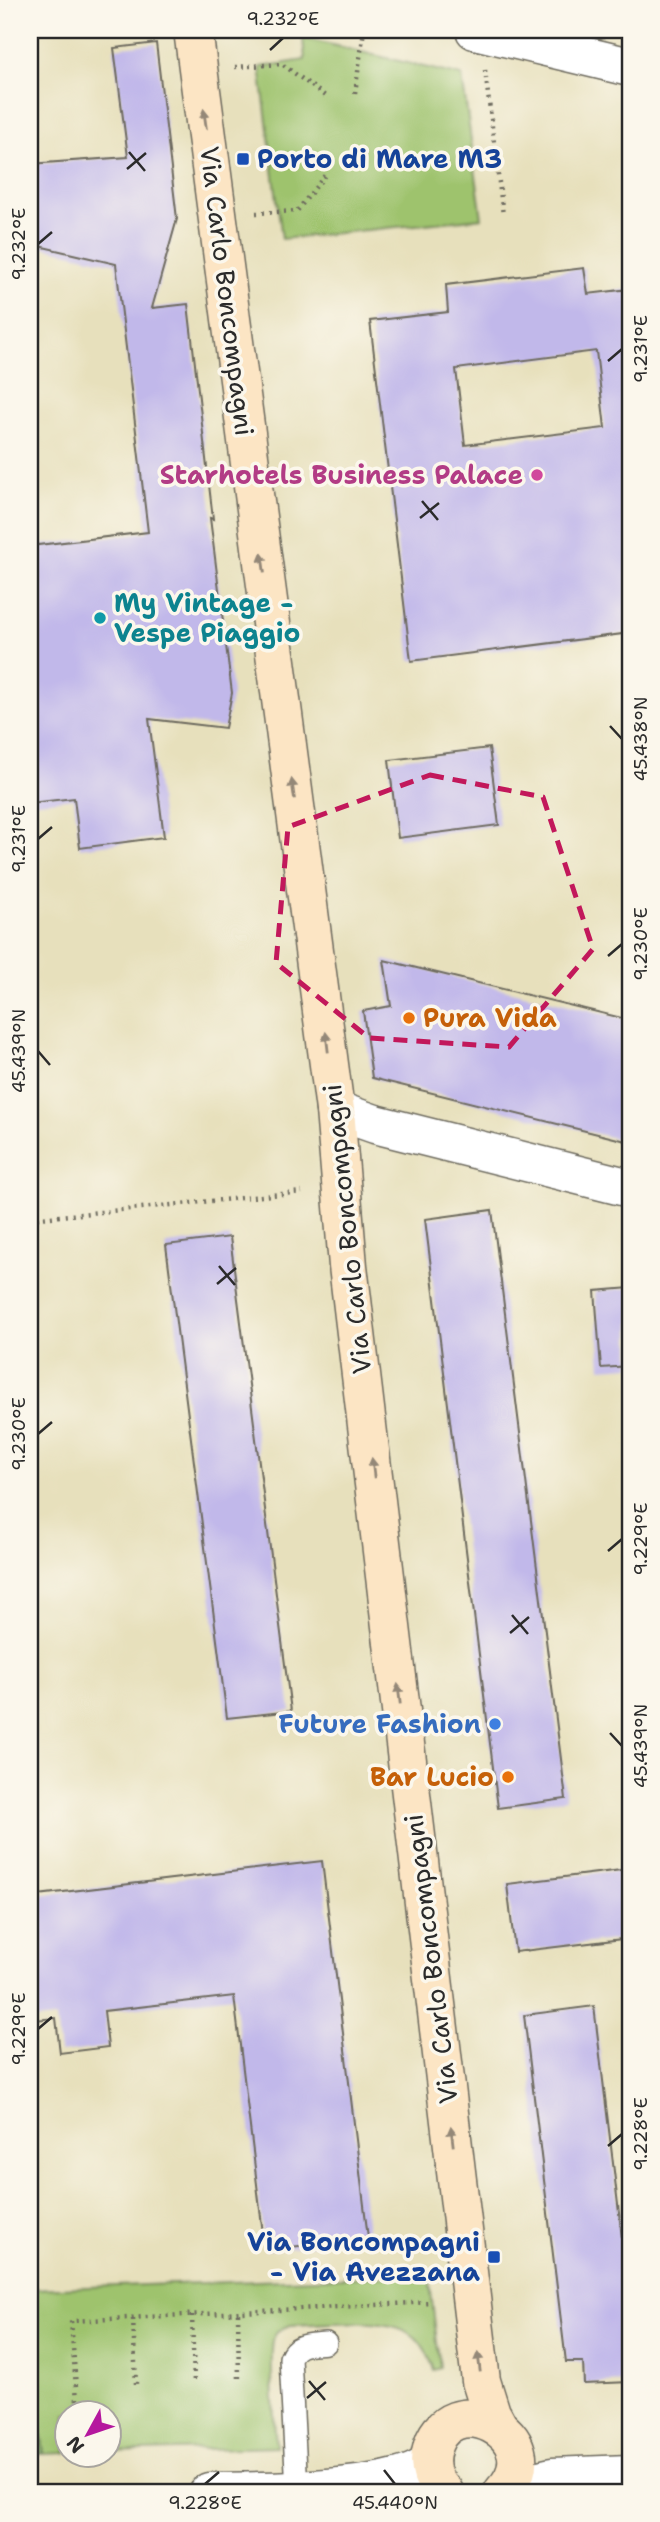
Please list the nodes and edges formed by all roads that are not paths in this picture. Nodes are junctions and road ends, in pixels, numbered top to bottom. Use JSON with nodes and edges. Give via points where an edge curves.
{"nodes":[{"id":1,"x":193,"y":30,"type":"edge"},
{"id":2,"x":478,"y":30,"type":"edge"},
{"id":3,"x":630,"y":67,"type":"edge"},
{"id":4,"x":335,"y":1110,"type":"junction"},
{"id":5,"x":630,"y":1188,"type":"edge"},
{"id":6,"x":326,"y":2343,"type":"dead end"},
{"id":7,"x":506,"y":2466,"type":"edge"},
{"id":8,"x":630,"y":2474,"type":"edge"},
{"id":9,"x":438,"y":2480,"type":"edge"},
{"id":10,"x":297,"y":2489,"type":"junction"},
{"id":11,"x":209,"y":2492,"type":"edge"}],
"edges":[{"from":4,"to":1,"type":"street","name":"Via Carlo Boncompagni","one_way":true},
{"from":2,"to":3,"type":"street"},
{"from":4,"to":5,"type":"street"},
{"from":7,"to":4,"type":"street","name":"Via Carlo Boncompagni","one_way":true,"via":[[481,2381],[348,1266]]},
{"from":6,"to":10,"type":"lane","via":[[299,2346],[290,2358]]},
{"from":7,"to":8,"type":"street","via":[[552,2477]]},
{"from":7,"to":9,"type":"street","via":[[483,2419],[469,2418],[451,2424],[437,2437]]},
{"from":9,"to":10,"type":"street","via":[[427,2466],[391,2480]]},
{"from":10,"to":11,"type":"street"}]}
